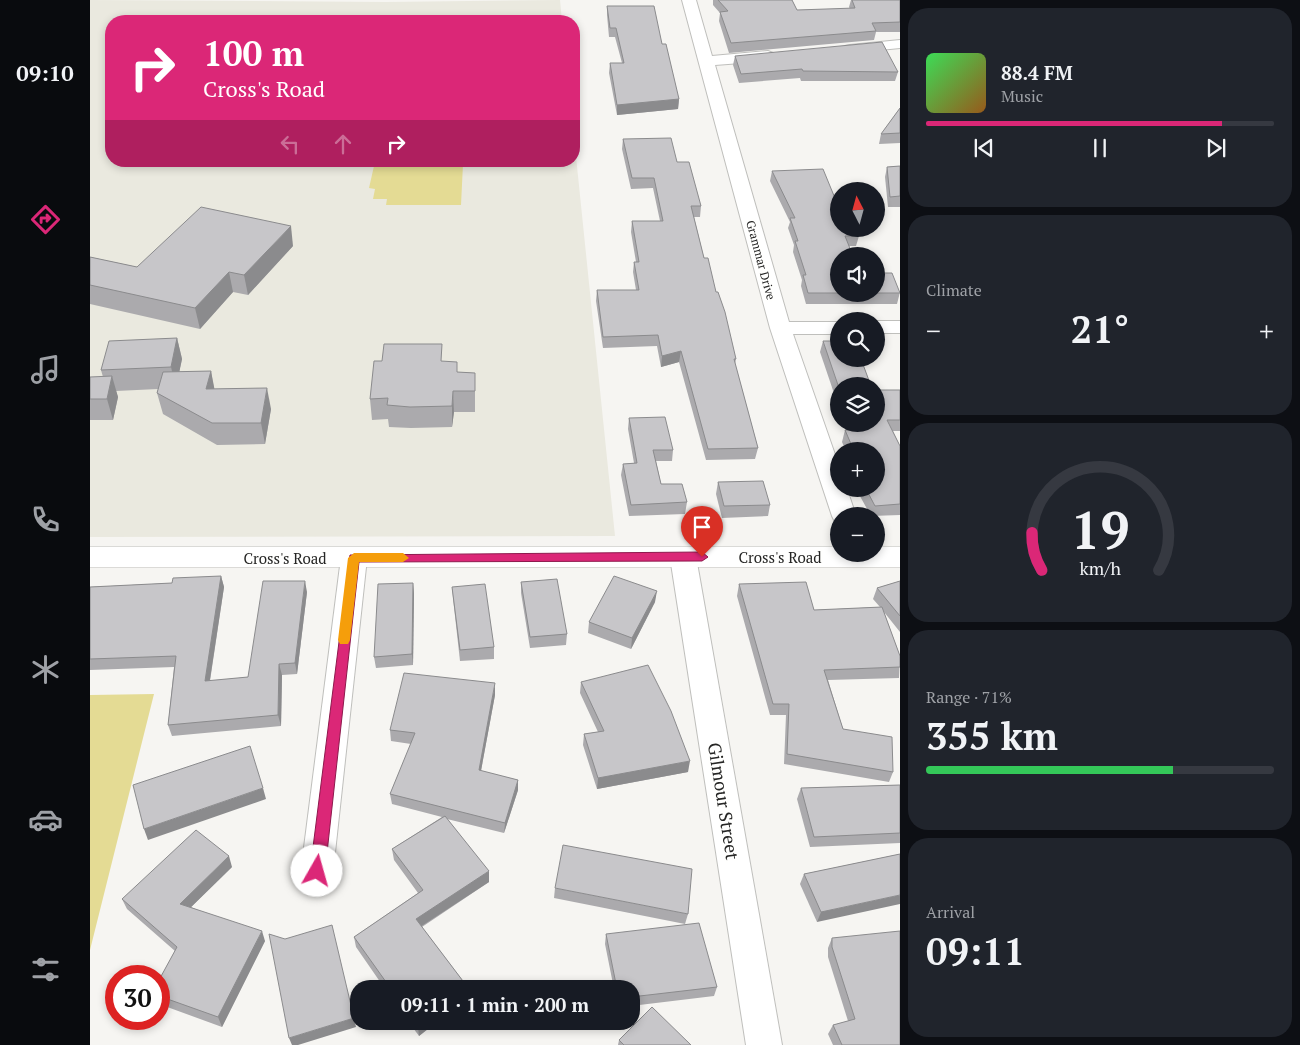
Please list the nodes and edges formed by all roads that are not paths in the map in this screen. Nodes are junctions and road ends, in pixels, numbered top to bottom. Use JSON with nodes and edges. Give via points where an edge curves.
{"nodes":[{"id":1,"x":688,"y":0,"type":"edge"},
{"id":2,"x":900,"y":44,"type":"edge"},
{"id":3,"x":832,"y":50,"type":"edge"},
{"id":4,"x":783,"y":54,"type":"edge"},
{"id":5,"x":705,"y":61,"type":"junction"},
{"id":6,"x":885,"y":327,"type":"edge"},
{"id":7,"x":900,"y":327,"type":"edge"},
{"id":8,"x":780,"y":328,"type":"junction"},
{"id":9,"x":830,"y":328,"type":"edge"},
{"id":10,"x":841,"y":507,"type":"edge"},
{"id":11,"x":830,"y":555,"type":"edge"},
{"id":12,"x":885,"y":556,"type":"edge"},
{"id":13,"x":90,"y":557,"type":"edge"},
{"id":14,"x":683,"y":557,"type":"junction"},
{"id":15,"x":900,"y":557,"type":"edge"},
{"id":16,"x":354,"y":558,"type":"junction"},
{"id":17,"x":317,"y":871,"type":"dead end"},
{"id":18,"x":764,"y":1045,"type":"edge"}],
"edges":[{"from":1,"to":5,"type":"street","name":"Grammar Drive"},
{"from":2,"to":3,"type":"street"},
{"from":4,"to":5,"type":"street"},
{"from":5,"to":8,"type":"street","name":"Grammar Drive"},
{"from":6,"to":7,"type":"street"},
{"from":8,"to":9,"type":"street"},
{"from":8,"to":10,"type":"street","name":"Grammar Drive"},
{"from":11,"to":14,"type":"street","name":"Cross's Road"},
{"from":12,"to":15,"type":"street","name":"Cross's Road"},
{"from":13,"to":16,"type":"street","name":"Cross's Road"},
{"from":14,"to":16,"type":"street","name":"Cross's Road"},
{"from":14,"to":18,"type":"street","name":"Gilmour Street"},
{"from":16,"to":17,"type":"street"}]}
